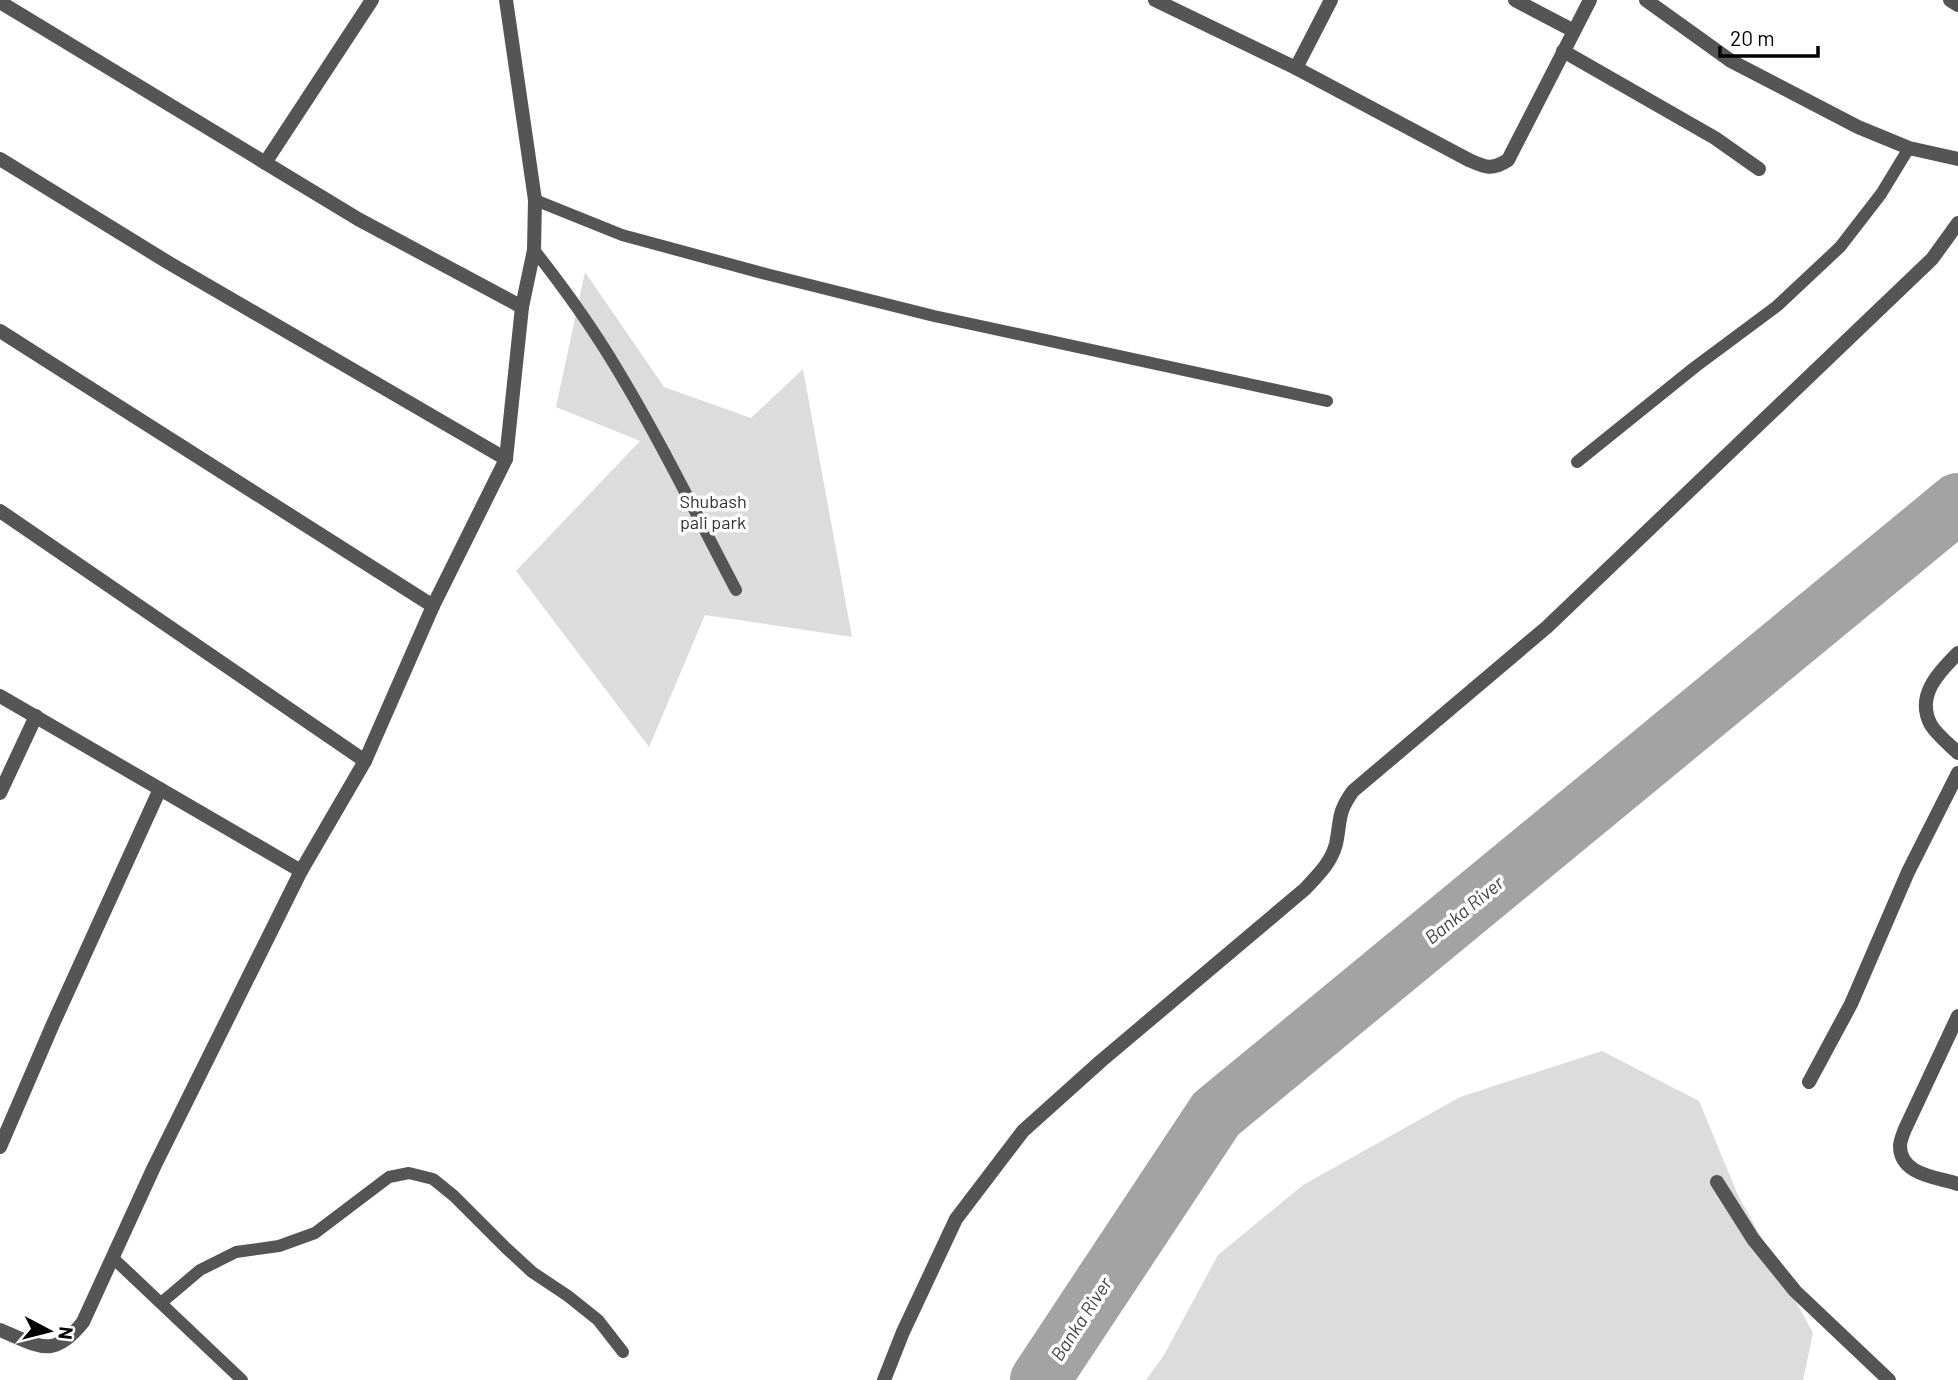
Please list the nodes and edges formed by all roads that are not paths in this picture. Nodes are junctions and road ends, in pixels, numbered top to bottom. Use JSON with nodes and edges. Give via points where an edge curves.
{"nodes":[{"id":1,"x":372,"y":0,"type":"edge"},
{"id":2,"x":506,"y":0,"type":"edge"},
{"id":3,"x":1156,"y":0,"type":"edge"},
{"id":4,"x":1331,"y":0,"type":"edge"},
{"id":5,"x":1515,"y":0,"type":"edge"},
{"id":6,"x":1590,"y":0,"type":"edge"},
{"id":7,"x":1646,"y":0,"type":"edge"},
{"id":8,"x":1950,"y":0,"type":"edge"},
{"id":9,"x":0,"y":2,"type":"edge"},
{"id":10,"x":1958,"y":5,"type":"edge"},
{"id":11,"x":1574,"y":31,"type":"junction"},
{"id":12,"x":1563,"y":51,"type":"junction"},
{"id":13,"x":1296,"y":68,"type":"junction"},
{"id":14,"x":1909,"y":148,"type":"junction"},
{"id":15,"x":0,"y":159,"type":"edge"},
{"id":16,"x":1958,"y":159,"type":"edge"},
{"id":17,"x":265,"y":163,"type":"junction"},
{"id":18,"x":1759,"y":169,"type":"dead end"},
{"id":19,"x":535,"y":200,"type":"junction"},
{"id":20,"x":1958,"y":223,"type":"edge"},
{"id":21,"x":534,"y":250,"type":"junction"},
{"id":22,"x":522,"y":307,"type":"junction"},
{"id":23,"x":0,"y":331,"type":"edge"},
{"id":24,"x":1327,"y":401,"type":"dead end"},
{"id":25,"x":506,"y":458,"type":"junction"},
{"id":26,"x":1577,"y":461,"type":"dead end"},
{"id":27,"x":0,"y":511,"type":"edge"},
{"id":28,"x":736,"y":590,"type":"dead end"},
{"id":29,"x":433,"y":606,"type":"junction"},
{"id":30,"x":1958,"y":653,"type":"edge"},
{"id":31,"x":0,"y":696,"type":"edge"},
{"id":32,"x":36,"y":716,"type":"junction"},
{"id":33,"x":1958,"y":753,"type":"edge"},
{"id":34,"x":365,"y":761,"type":"junction"},
{"id":35,"x":1958,"y":773,"type":"edge"},
{"id":36,"x":160,"y":789,"type":"junction"},
{"id":37,"x":0,"y":793,"type":"edge"},
{"id":38,"x":302,"y":871,"type":"junction"},
{"id":39,"x":1958,"y":1016,"type":"edge"},
{"id":40,"x":1809,"y":1082,"type":"dead end"},
{"id":41,"x":0,"y":1147,"type":"edge"},
{"id":42,"x":1717,"y":1182,"type":"dead end"},
{"id":43,"x":1958,"y":1184,"type":"edge"},
{"id":44,"x":113,"y":1258,"type":"junction"},
{"id":45,"x":161,"y":1303,"type":"junction"},
{"id":46,"x":0,"y":1330,"type":"edge"},
{"id":47,"x":623,"y":1352,"type":"dead end"},
{"id":48,"x":242,"y":1380,"type":"edge"},
{"id":49,"x":884,"y":1380,"type":"edge"},
{"id":50,"x":1889,"y":1380,"type":"edge"}],
"edges":[{"from":1,"to":17,"type":"street"},
{"from":2,"to":19,"type":"street"},
{"from":3,"to":13,"type":"street"},
{"from":4,"to":13,"type":"street"},
{"from":5,"to":11,"type":"street"},
{"from":6,"to":11,"type":"street"},
{"from":7,"to":14,"type":"street","via":[[1731,61],[1858,128]]},
{"from":8,"to":10,"type":"street"},
{"from":9,"to":17,"type":"street"},
{"from":11,"to":12,"type":"street"},
{"from":12,"to":13,"type":"street","via":[[1508,160],[1496,167],[1467,159]]},
{"from":12,"to":18,"type":"street","via":[[1715,138]]},
{"from":14,"to":16,"type":"street"},
{"from":14,"to":26,"type":"lane","via":[[1840,247],[1777,306]]},
{"from":15,"to":25,"type":"street","via":[[169,263]]},
{"from":17,"to":22,"type":"street"},
{"from":19,"to":21,"type":"street"},
{"from":19,"to":24,"type":"lane","via":[[622,235],[805,284]]},
{"from":20,"to":49,"type":"street","via":[[1932,259],[1547,627],[1353,791],[1343,805],[1336,845],[1326,867],[1305,889],[1023,1131],[956,1219]]},
{"from":21,"to":22,"type":"street"},
{"from":21,"to":28,"type":"lane","via":[[617,368]]},
{"from":22,"to":25,"type":"street"},
{"from":23,"to":29,"type":"street"},
{"from":25,"to":29,"type":"street"},
{"from":27,"to":34,"type":"street"},
{"from":29,"to":34,"type":"street"},
{"from":30,"to":33,"type":"street","via":[[1929,687],[1924,706],[1931,726]]},
{"from":31,"to":32,"type":"street"},
{"from":32,"to":36,"type":"street"},
{"from":32,"to":37,"type":"street"},
{"from":34,"to":38,"type":"street"},
{"from":35,"to":40,"type":"street","via":[[1908,872],[1851,1004]]},
{"from":36,"to":38,"type":"street"},
{"from":36,"to":41,"type":"street"},
{"from":38,"to":44,"type":"street"},
{"from":39,"to":43,"type":"street","via":[[1900,1146],[1903,1161],[1912,1170]]},
{"from":42,"to":50,"type":"street","via":[[1753,1239],[1795,1291]]},
{"from":44,"to":45,"type":"lane"},
{"from":44,"to":46,"type":"street","via":[[83,1322],[70,1339],[55,1347],[37,1345]]},
{"from":45,"to":47,"type":"lane","via":[[200,1270],[236,1252],[279,1246],[316,1233],[389,1177],[410,1173],[433,1179],[454,1196],[532,1272],[598,1320]]},
{"from":45,"to":48,"type":"lane"}]}
